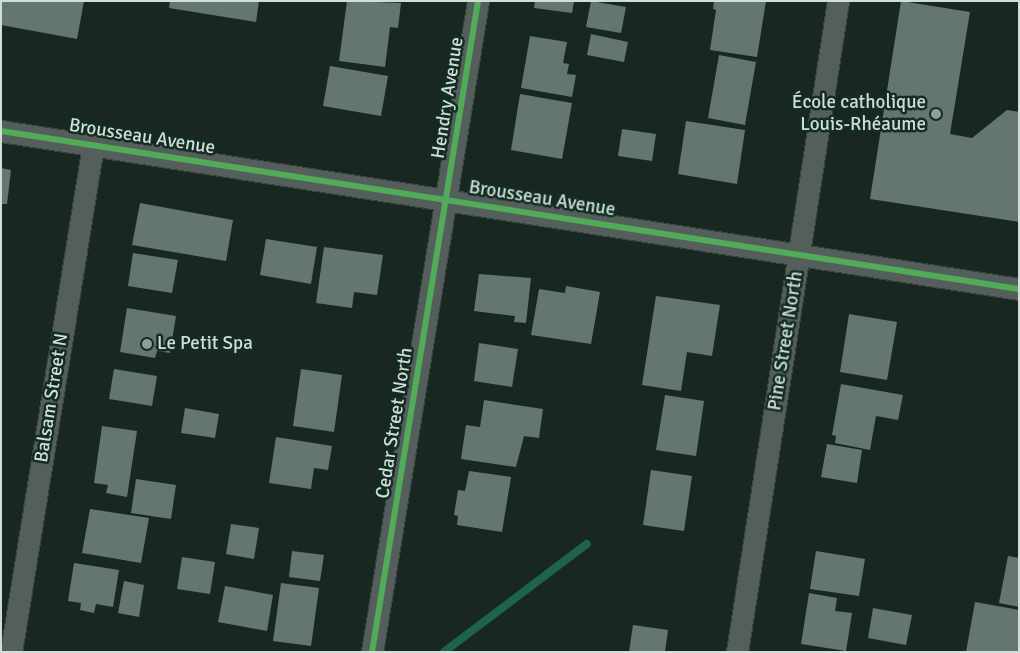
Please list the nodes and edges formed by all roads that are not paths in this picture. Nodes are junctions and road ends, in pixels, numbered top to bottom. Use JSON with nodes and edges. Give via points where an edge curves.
{"nodes":[{"id":1,"x":478,"y":1,"type":"edge"},
{"id":2,"x":838,"y":1,"type":"edge"},
{"id":3,"x":1,"y":131,"type":"edge"},
{"id":4,"x":93,"y":145,"type":"junction"},
{"id":5,"x":448,"y":200,"type":"junction"},
{"id":6,"x":800,"y":255,"type":"junction"},
{"id":7,"x":1019,"y":289,"type":"edge"},
{"id":8,"x":11,"y":652,"type":"edge"},
{"id":9,"x":372,"y":652,"type":"edge"},
{"id":10,"x":737,"y":652,"type":"edge"}],
"edges":[{"from":1,"to":5,"type":"street","name":"Hendry Avenue"},
{"from":2,"to":6,"type":"street","name":"Pine Street North"},
{"from":3,"to":4,"type":"street","name":"Brousseau Avenue"},
{"from":4,"to":5,"type":"street","name":"Brousseau Avenue"},
{"from":4,"to":8,"type":"street","name":"Balsam Street N"},
{"from":5,"to":6,"type":"street","name":"Brousseau Avenue"},
{"from":5,"to":9,"type":"street","name":"Cedar Street North"},
{"from":6,"to":7,"type":"street","name":"Brousseau Avenue"},
{"from":6,"to":10,"type":"street","name":"Pine Street North"}]}
